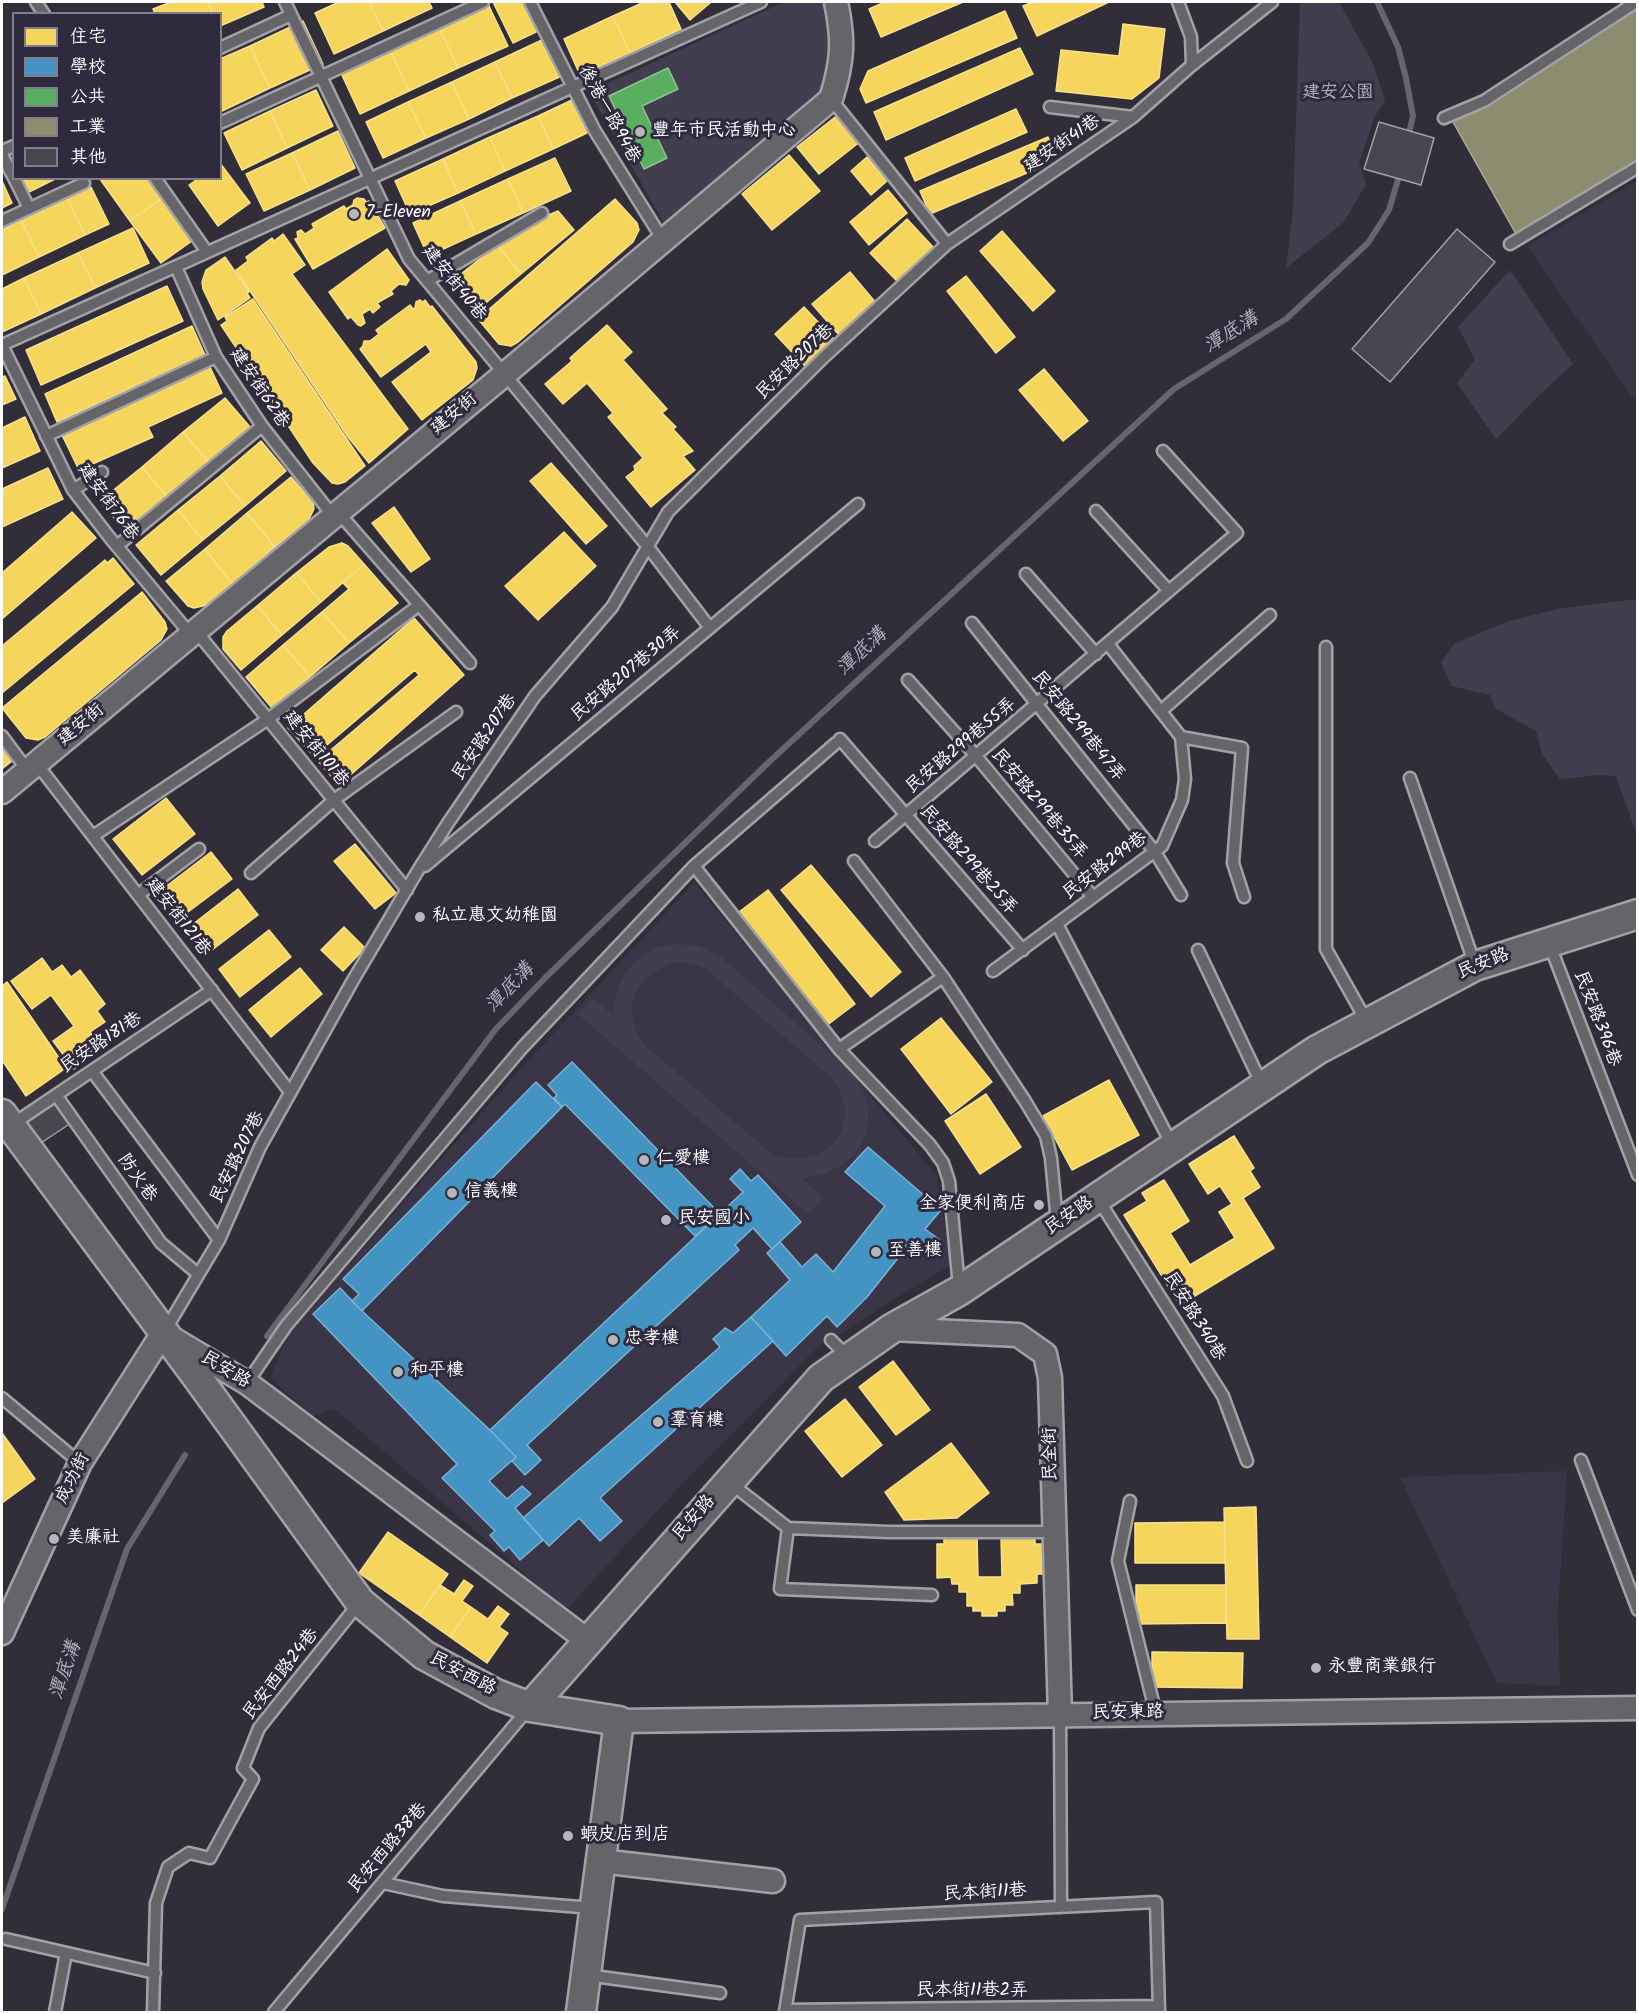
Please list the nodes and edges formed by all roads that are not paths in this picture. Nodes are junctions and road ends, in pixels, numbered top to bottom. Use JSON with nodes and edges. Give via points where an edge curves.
{"nodes":[{"id":1,"x":285,"y":2,"type":"edge"},
{"id":2,"x":483,"y":2,"type":"edge"},
{"id":3,"x":530,"y":2,"type":"edge"},
{"id":4,"x":761,"y":2,"type":"edge"},
{"id":5,"x":836,"y":2,"type":"edge"},
{"id":6,"x":1178,"y":2,"type":"edge"},
{"id":7,"x":1272,"y":2,"type":"edge"},
{"id":8,"x":1636,"y":2,"type":"edge"},
{"id":9,"x":291,"y":15,"type":"junction"},
{"id":10,"x":222,"y":47,"type":"edge"},
{"id":11,"x":1192,"y":65,"type":"junction"},
{"id":12,"x":321,"y":77,"type":"junction"},
{"id":13,"x":573,"y":86,"type":"junction"},
{"id":14,"x":831,"y":99,"type":"junction"},
{"id":15,"x":1050,"y":106,"type":"dead end"},
{"id":16,"x":1133,"y":117,"type":"junction"},
{"id":17,"x":1444,"y":118,"type":"dead end"},
{"id":18,"x":222,"y":122,"type":"edge"},
{"id":19,"x":2,"y":153,"type":"edge"},
{"id":20,"x":1638,"y":166,"type":"edge"},
{"id":21,"x":12,"y":174,"type":"edge"},
{"id":22,"x":370,"y":177,"type":"junction"},
{"id":23,"x":15,"y":180,"type":"edge"},
{"id":24,"x":156,"y":180,"type":"edge"},
{"id":25,"x":84,"y":183,"type":"dead end"},
{"id":26,"x":29,"y":208,"type":"junction"},
{"id":27,"x":542,"y":213,"type":"dead end"},
{"id":28,"x":2,"y":221,"type":"edge"},
{"id":29,"x":663,"y":240,"type":"junction"},
{"id":30,"x":947,"y":244,"type":"junction"},
{"id":31,"x":1510,"y":244,"type":"dead end"},
{"id":32,"x":207,"y":252,"type":"junction"},
{"id":33,"x":176,"y":267,"type":"junction"},
{"id":34,"x":428,"y":281,"type":"junction"},
{"id":35,"x":2,"y":345,"type":"edge"},
{"id":36,"x":216,"y":357,"type":"junction"},
{"id":37,"x":505,"y":374,"type":"junction"},
{"id":38,"x":262,"y":426,"type":"junction"},
{"id":39,"x":46,"y":436,"type":"junction"},
{"id":40,"x":1163,"y":451,"type":"dead end"},
{"id":41,"x":102,"y":472,"type":"dead end"},
{"id":42,"x":74,"y":490,"type":"junction"},
{"id":43,"x":858,"y":504,"type":"dead end"},
{"id":44,"x":1096,"y":511,"type":"dead end"},
{"id":45,"x":336,"y":514,"type":"junction"},
{"id":46,"x":117,"y":546,"type":"junction"},
{"id":47,"x":648,"y":547,"type":"junction"},
{"id":48,"x":1026,"y":574,"type":"dead end"},
{"id":49,"x":1169,"y":591,"type":"junction"},
{"id":50,"x":419,"y":605,"type":"junction"},
{"id":51,"x":1270,"y":615,"type":"dead end"},
{"id":52,"x":972,"y":623,"type":"dead end"},
{"id":53,"x":710,"y":628,"type":"junction"},
{"id":54,"x":194,"y":633,"type":"junction"},
{"id":55,"x":1108,"y":644,"type":"junction"},
{"id":56,"x":1326,"y":647,"type":"dead end"},
{"id":57,"x":1096,"y":654,"type":"junction"},
{"id":58,"x":470,"y":663,"type":"dead end"},
{"id":59,"x":908,"y":680,"type":"dead end"},
{"id":60,"x":1037,"y":704,"type":"junction"},
{"id":61,"x":1161,"y":711,"type":"junction"},
{"id":62,"x":456,"y":712,"type":"dead end"},
{"id":63,"x":268,"y":719,"type":"junction"},
{"id":64,"x":2,"y":736,"type":"edge"},
{"id":65,"x":1181,"y":736,"type":"junction"},
{"id":66,"x":976,"y":756,"type":"junction"},
{"id":67,"x":33,"y":767,"type":"junction"},
{"id":68,"x":1410,"y":778,"type":"dead end"},
{"id":69,"x":2,"y":792,"type":"edge"},
{"id":70,"x":334,"y":800,"type":"junction"},
{"id":71,"x":907,"y":816,"type":"junction"},
{"id":72,"x":93,"y":836,"type":"junction"},
{"id":73,"x":875,"y":842,"type":"dead end"},
{"id":74,"x":199,"y":849,"type":"dead end"},
{"id":75,"x":1155,"y":852,"type":"junction"},
{"id":76,"x":854,"y":861,"type":"dead end"},
{"id":77,"x":694,"y":866,"type":"junction"},
{"id":78,"x":417,"y":872,"type":"junction"},
{"id":79,"x":251,"y":873,"type":"dead end"},
{"id":80,"x":407,"y":890,"type":"junction"},
{"id":81,"x":138,"y":895,"type":"junction"},
{"id":82,"x":1181,"y":895,"type":"dead end"},
{"id":83,"x":1093,"y":897,"type":"junction"},
{"id":84,"x":1244,"y":897,"type":"dead end"},
{"id":85,"x":1638,"y":914,"type":"edge"},
{"id":86,"x":1057,"y":924,"type":"junction"},
{"id":87,"x":1548,"y":942,"type":"junction"},
{"id":88,"x":1023,"y":950,"type":"junction"},
{"id":89,"x":1198,"y":950,"type":"dead end"},
{"id":90,"x":1475,"y":966,"type":"junction"},
{"id":91,"x":993,"y":971,"type":"dead end"},
{"id":92,"x":943,"y":977,"type":"junction"},
{"id":93,"x":212,"y":990,"type":"junction"},
{"id":94,"x":1367,"y":1023,"type":"junction"},
{"id":95,"x":839,"y":1048,"type":"junction"},
{"id":96,"x":92,"y":1071,"type":"junction"},
{"id":97,"x":1263,"y":1087,"type":"junction"},
{"id":98,"x":290,"y":1092,"type":"junction"},
{"id":99,"x":56,"y":1095,"type":"junction"},
{"id":100,"x":4,"y":1124,"type":"edge"},
{"id":101,"x":1173,"y":1147,"type":"junction"},
{"id":102,"x":1638,"y":1175,"type":"edge"},
{"id":103,"x":1098,"y":1198,"type":"junction"},
{"id":104,"x":1057,"y":1226,"type":"junction"},
{"id":105,"x":219,"y":1240,"type":"junction"},
{"id":106,"x":198,"y":1274,"type":"junction"},
{"id":107,"x":959,"y":1291,"type":"junction"},
{"id":108,"x":891,"y":1329,"type":"junction"},
{"id":109,"x":163,"y":1333,"type":"junction"},
{"id":110,"x":246,"y":1383,"type":"junction"},
{"id":111,"x":2,"y":1398,"type":"edge"},
{"id":112,"x":1581,"y":1460,"type":"dead end"},
{"id":113,"x":1247,"y":1461,"type":"dead end"},
{"id":114,"x":80,"y":1463,"type":"junction"},
{"id":115,"x":729,"y":1482,"type":"junction"},
{"id":116,"x":1130,"y":1501,"type":"dead end"},
{"id":117,"x":788,"y":1528,"type":"junction"},
{"id":118,"x":1054,"y":1532,"type":"junction"},
{"id":119,"x":932,"y":1595,"type":"dead end"},
{"id":120,"x":360,"y":1602,"type":"junction"},
{"id":121,"x":1638,"y":1610,"type":"edge"},
{"id":122,"x":2,"y":1633,"type":"edge"},
{"id":123,"x":588,"y":1641,"type":"junction"},
{"id":124,"x":530,"y":1707,"type":"junction"},
{"id":125,"x":1638,"y":1708,"type":"edge"},
{"id":126,"x":1156,"y":1714,"type":"junction"},
{"id":127,"x":1060,"y":1715,"type":"junction"},
{"id":128,"x":619,"y":1721,"type":"junction"},
{"id":129,"x":600,"y":1862,"type":"junction"},
{"id":130,"x":773,"y":1881,"type":"dead end"},
{"id":131,"x":383,"y":1883,"type":"junction"},
{"id":132,"x":1061,"y":1907,"type":"junction"},
{"id":133,"x":594,"y":1908,"type":"junction"},
{"id":134,"x":6,"y":1939,"type":"dead end"},
{"id":135,"x":66,"y":1953,"type":"junction"},
{"id":136,"x":155,"y":1973,"type":"junction"},
{"id":137,"x":586,"y":1976,"type":"junction"},
{"id":138,"x":720,"y":1993,"type":"dead end"},
{"id":139,"x":1159,"y":2009,"type":"edge"},
{"id":140,"x":785,"y":2011,"type":"edge"},
{"id":141,"x":55,"y":2013,"type":"edge"},
{"id":142,"x":153,"y":2013,"type":"edge"},
{"id":143,"x":274,"y":2013,"type":"edge"},
{"id":144,"x":582,"y":2013,"type":"edge"}],
"edges":[{"from":1,"to":9,"type":"lane","name":"建安街40巷"},
{"from":2,"to":12,"type":"lane"},
{"from":3,"to":13,"type":"lane","name":"後港一路94巷"},
{"from":4,"to":13,"type":"lane"},
{"from":5,"to":14,"type":"street","via":[[841,61]]},
{"from":6,"to":11,"type":"lane","via":[[1191,38]]},
{"from":7,"to":11,"type":"lane","name":"建安街41巷"},
{"from":8,"to":17,"type":"lane","via":[[1484,101]]},
{"from":9,"to":10,"type":"lane"},
{"from":9,"to":12,"type":"lane","name":"建安街40巷"},
{"from":11,"to":16,"type":"lane","name":"建安街41巷"},
{"from":12,"to":18,"type":"lane"},
{"from":12,"to":22,"type":"lane","name":"建安街40巷"},
{"from":13,"to":22,"type":"lane"},
{"from":13,"to":29,"type":"lane","name":"後港一路94巷","via":[[595,131]]},
{"from":14,"to":29,"type":"street","name":"建安街"},
{"from":14,"to":30,"type":"lane"},
{"from":15,"to":16,"type":"lane"},
{"from":16,"to":30,"type":"lane","name":"建安街41巷"},
{"from":19,"to":21,"type":"lane"},
{"from":20,"to":31,"type":"lane"},
{"from":22,"to":32,"type":"lane"},
{"from":22,"to":34,"type":"lane","name":"建安街40巷","via":[[409,259]]},
{"from":23,"to":26,"type":"lane"},
{"from":24,"to":32,"type":"lane"},
{"from":25,"to":26,"type":"lane"},
{"from":26,"to":28,"type":"lane"},
{"from":27,"to":34,"type":"lane"},
{"from":29,"to":37,"type":"street","name":"建安街"},
{"from":30,"to":47,"type":"lane","name":"民安路207巷","via":[[824,357],[668,513]]},
{"from":32,"to":33,"type":"lane"},
{"from":33,"to":35,"type":"lane"},
{"from":33,"to":36,"type":"lane","name":"建安街62巷"},
{"from":34,"to":37,"type":"lane","name":"建安街40巷"},
{"from":35,"to":39,"type":"lane","name":"建安街76巷"},
{"from":36,"to":38,"type":"lane","name":"建安街62巷"},
{"from":36,"to":39,"type":"lane"},
{"from":37,"to":45,"type":"street","name":"建安街"},
{"from":37,"to":47,"type":"lane","name":"建安街40巷"},
{"from":38,"to":45,"type":"lane","name":"建安街62巷"},
{"from":38,"to":46,"type":"lane"},
{"from":39,"to":42,"type":"lane","name":"建安街76巷"},
{"from":40,"to":49,"type":"lane","name":"民安路299巷55弄","via":[[1237,533]]},
{"from":41,"to":42,"type":"lane"},
{"from":42,"to":46,"type":"lane","name":"建安街76巷"},
{"from":43,"to":53,"type":"lane","name":"民安路207巷30弄"},
{"from":44,"to":49,"type":"lane"},
{"from":45,"to":50,"type":"lane","name":"建安街62巷"},
{"from":45,"to":54,"type":"street","name":"建安街"},
{"from":46,"to":54,"type":"lane","name":"建安街76巷"},
{"from":47,"to":53,"type":"lane","name":"建安街40巷"},
{"from":47,"to":78,"type":"lane","name":"民安路207巷","via":[[612,607],[535,696]]},
{"from":48,"to":57,"type":"lane"},
{"from":49,"to":55,"type":"lane","name":"民安路299巷55弄"},
{"from":50,"to":58,"type":"lane","name":"建安街62巷"},
{"from":50,"to":63,"type":"lane"},
{"from":51,"to":61,"type":"lane"},
{"from":52,"to":60,"type":"lane","name":"民安路299巷47弄"},
{"from":53,"to":78,"type":"lane","name":"民安路207巷30弄"},
{"from":54,"to":63,"type":"lane","name":"建安街101巷"},
{"from":54,"to":67,"type":"street","name":"建安街"},
{"from":55,"to":57,"type":"lane","name":"民安路299巷55弄"},
{"from":55,"to":61,"type":"lane"},
{"from":56,"to":94,"type":"lane","via":[[1326,949]]},
{"from":57,"to":60,"type":"lane","name":"民安路299巷55弄"},
{"from":59,"to":66,"type":"lane","name":"民安路299巷35弄"},
{"from":60,"to":66,"type":"lane","name":"民安路299巷55弄"},
{"from":60,"to":75,"type":"lane","name":"民安路299巷47弄"},
{"from":61,"to":65,"type":"lane"},
{"from":62,"to":70,"type":"lane"},
{"from":63,"to":70,"type":"lane","name":"建安街101巷"},
{"from":63,"to":72,"type":"lane"},
{"from":64,"to":67,"type":"lane","name":"建安街121巷"},
{"from":65,"to":75,"type":"lane","name":"民安路299巷","via":[[1185,779],[1182,800],[1162,846]]},
{"from":65,"to":84,"type":"lane","via":[[1242,748],[1233,863]]},
{"from":66,"to":71,"type":"lane","name":"民安路299巷55弄"},
{"from":66,"to":83,"type":"lane","name":"民安路299巷35弄"},
{"from":67,"to":69,"type":"street","name":"建安街"},
{"from":67,"to":72,"type":"lane","name":"建安街121巷"},
{"from":68,"to":90,"type":"lane"},
{"from":70,"to":79,"type":"lane"},
{"from":70,"to":80,"type":"lane","name":"建安街101巷"},
{"from":71,"to":73,"type":"lane","name":"民安路299巷55弄"},
{"from":71,"to":77,"type":"lane","name":"民安路299巷25弄","via":[[838,741]]},
{"from":71,"to":88,"type":"lane","name":"民安路299巷25弄"},
{"from":72,"to":81,"type":"lane","name":"建安街121巷"},
{"from":74,"to":81,"type":"lane"},
{"from":75,"to":82,"type":"lane","name":"民安路299巷47弄"},
{"from":75,"to":83,"type":"lane","name":"民安路299巷"},
{"from":76,"to":92,"type":"lane"},
{"from":77,"to":95,"type":"lane"},
{"from":77,"to":110,"type":"lane","via":[[522,1048],[286,1326]]},
{"from":78,"to":80,"type":"lane","name":"民安路207巷"},
{"from":80,"to":98,"type":"lane","name":"民安路207巷"},
{"from":81,"to":93,"type":"lane","name":"建安街121巷"},
{"from":83,"to":86,"type":"lane","name":"民安路299巷"},
{"from":85,"to":87,"type":"street","name":"民安路"},
{"from":86,"to":88,"type":"lane","name":"民安路299巷"},
{"from":86,"to":101,"type":"lane","name":"民安路299巷"},
{"from":87,"to":90,"type":"street","name":"民安路"},
{"from":87,"to":102,"type":"lane","name":"民安路396巷"},
{"from":88,"to":91,"type":"lane","name":"民安路299巷"},
{"from":89,"to":97,"type":"lane"},
{"from":90,"to":94,"type":"street","name":"民安路"},
{"from":92,"to":95,"type":"lane"},
{"from":92,"to":104,"type":"lane","via":[[1046,1136]]},
{"from":93,"to":96,"type":"lane","name":"民安路181巷"},
{"from":93,"to":98,"type":"lane","name":"建安街121巷"},
{"from":94,"to":97,"type":"street","name":"民安路","via":[[1317,1050]]},
{"from":95,"to":107,"type":"lane","via":[[943,1163],[949,1181]]},
{"from":96,"to":99,"type":"lane","name":"民安路181巷"},
{"from":96,"to":105,"type":"lane"},
{"from":97,"to":101,"type":"street","name":"民安路"},
{"from":98,"to":105,"type":"lane","name":"民安路207巷","via":[[260,1147]]},
{"from":99,"to":100,"type":"lane","name":"民安路181巷"},
{"from":99,"to":106,"type":"lane","name":"防火巷","via":[[161,1243]]},
{"from":100,"to":109,"type":"street","name":"民安路"},
{"from":101,"to":103,"type":"street","name":"民安路"},
{"from":103,"to":104,"type":"street","name":"民安路"},
{"from":103,"to":113,"type":"lane","name":"民安路340巷","via":[[1223,1396]]},
{"from":104,"to":107,"type":"street","name":"民安路"},
{"from":105,"to":106,"type":"lane","name":"民安路207巷"},
{"from":106,"to":109,"type":"lane","name":"民安路207巷"},
{"from":107,"to":108,"type":"street","name":"民安路"},
{"from":108,"to":115,"type":"street","name":"民安路","via":[[840,1349],[821,1378]]},
{"from":108,"to":118,"type":"street","name":"民全街","via":[[1018,1335],[1045,1354],[1050,1378]]},
{"from":109,"to":110,"type":"street","name":"民安路"},
{"from":109,"to":114,"type":"street","name":"成功街"},
{"from":109,"to":120,"type":"street","name":"民安西路"},
{"from":110,"to":123,"type":"street","name":"民安路"},
{"from":111,"to":114,"type":"lane"},
{"from":112,"to":121,"type":"lane"},
{"from":114,"to":122,"type":"street","name":"成功街"},
{"from":115,"to":117,"type":"lane"},
{"from":115,"to":123,"type":"street","name":"民安路"},
{"from":116,"to":126,"type":"lane","via":[[1118,1561]]},
{"from":117,"to":118,"type":"lane"},
{"from":117,"to":119,"type":"lane","via":[[780,1589]]},
{"from":118,"to":127,"type":"street","name":"民全街"},
{"from":120,"to":124,"type":"street","name":"民安西路","via":[[424,1655],[496,1694]]},
{"from":120,"to":136,"type":"lane","name":"民安西路24巷","via":[[259,1728],[243,1768],[253,1779],[210,1858],[189,1853],[168,1867],[156,1903]]},
{"from":123,"to":124,"type":"street","name":"民安路"},
{"from":124,"to":128,"type":"street","name":"民安西路"},
{"from":124,"to":131,"type":"lane","name":"民安西路38巷"},
{"from":125,"to":126,"type":"street","name":"民安東路"},
{"from":126,"to":127,"type":"street","name":"民安東路"},
{"from":127,"to":128,"type":"street","name":"民安東路"},
{"from":127,"to":132,"type":"lane"},
{"from":128,"to":129,"type":"street"},
{"from":129,"to":130,"type":"street"},
{"from":129,"to":133,"type":"street"},
{"from":131,"to":133,"type":"lane","via":[[443,1896]]},
{"from":131,"to":143,"type":"lane","name":"民安西路38巷"},
{"from":132,"to":139,"type":"lane","name":"民本街11巷","via":[[1156,1902]]},
{"from":132,"to":140,"type":"lane","name":"民本街11巷","via":[[800,1920]]},
{"from":133,"to":137,"type":"street"},
{"from":134,"to":135,"type":"lane"},
{"from":135,"to":136,"type":"lane"},
{"from":135,"to":141,"type":"lane"},
{"from":136,"to":142,"type":"lane"},
{"from":137,"to":138,"type":"lane"},
{"from":137,"to":144,"type":"street"},
{"from":139,"to":140,"type":"lane","name":"民本街11巷2弄"}]}
